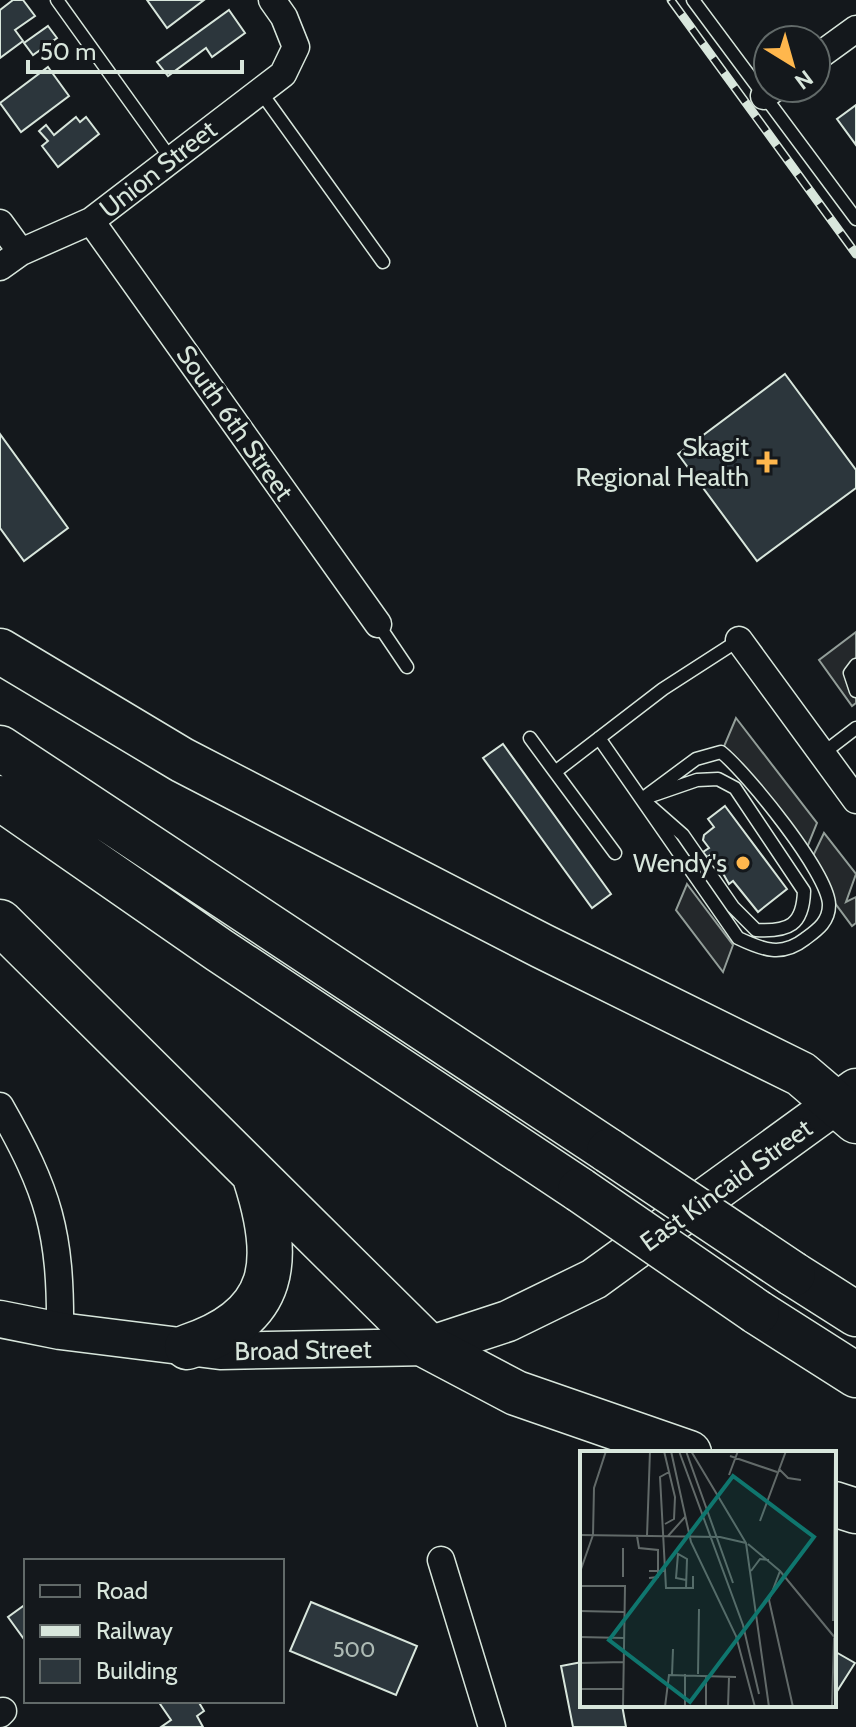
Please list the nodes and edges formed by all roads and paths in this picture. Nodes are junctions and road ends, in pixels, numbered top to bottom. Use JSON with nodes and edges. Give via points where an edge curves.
{"nodes":[{"id":1,"x":57,"y":0,"type":"edge"},
{"id":2,"x":272,"y":0,"type":"edge"},
{"id":3,"x":693,"y":0,"type":"edge"},
{"id":4,"x":856,"y":29,"type":"edge"},
{"id":5,"x":832,"y":46,"type":"edge"},
{"id":6,"x":752,"y":71,"type":"edge"},
{"id":7,"x":260,"y":91,"type":"junction"},
{"id":8,"x":777,"y":104,"type":"edge"},
{"id":9,"x":171,"y":159,"type":"junction"},
{"id":10,"x":856,"y":219,"type":"edge"},
{"id":11,"x":91,"y":221,"type":"junction"},
{"id":12,"x":0,"y":223,"type":"edge"},
{"id":13,"x":10,"y":260,"type":"edge"},
{"id":14,"x":383,"y":262,"type":"dead end"},
{"id":15,"x":378,"y":624,"type":"joint"},
{"id":16,"x":739,"y":640,"type":"joint"},
{"id":17,"x":0,"y":651,"type":"edge"},
{"id":18,"x":856,"y":665,"type":"edge"},
{"id":19,"x":407,"y":667,"type":"dead end"},
{"id":20,"x":856,"y":691,"type":"edge"},
{"id":21,"x":856,"y":728,"type":"edge"},
{"id":22,"x":530,"y":738,"type":"dead end"},
{"id":23,"x":599,"y":738,"type":"junction"},
{"id":24,"x":0,"y":748,"type":"edge"},
{"id":25,"x":822,"y":754,"type":"junction"},
{"id":26,"x":555,"y":772,"type":"junction"},
{"id":27,"x":0,"y":798,"type":"edge"},
{"id":28,"x":642,"y":799,"type":"junction"},
{"id":29,"x":856,"y":800,"type":"edge"},
{"id":30,"x":615,"y":853,"type":"dead end"},
{"id":31,"x":0,"y":922,"type":"edge"},
{"id":32,"x":850,"y":1105,"type":"edge"},
{"id":33,"x":0,"y":1106,"type":"edge"},
{"id":34,"x":254,"y":1175,"type":"junction"},
{"id":35,"x":594,"y":1279,"type":"joint"},
{"id":36,"x":856,"y":1314,"type":"edge"},
{"id":37,"x":0,"y":1319,"type":"edge"},
{"id":38,"x":60,"y":1331,"type":"junction"},
{"id":39,"x":187,"y":1347,"type":"junction"},
{"id":40,"x":429,"y":1347,"type":"junction"},
{"id":41,"x":856,"y":1375,"type":"edge"},
{"id":42,"x":683,"y":1451,"type":"edge"},
{"id":43,"x":836,"y":1505,"type":"edge"},
{"id":44,"x":856,"y":1511,"type":"edge"},
{"id":45,"x":441,"y":1560,"type":"dead end"},
{"id":46,"x":492,"y":1727,"type":"edge"}],
"edges":[{"from":1,"to":9,"type":"lane"},
{"from":2,"to":7,"type":"street","name":"Union Street","via":[[296,47],[283,74]]},
{"from":3,"to":6,"type":"lane"},
{"from":4,"to":5,"type":"street"},
{"from":7,"to":9,"type":"street","name":"Union Street"},
{"from":7,"to":14,"type":"lane"},
{"from":8,"to":10,"type":"lane"},
{"from":9,"to":11,"type":"street","name":"Union Street"},
{"from":11,"to":13,"type":"street","name":"Union Street"},
{"from":11,"to":15,"type":"street","name":"South 6th Street"},
{"from":12,"to":13,"type":"street"},
{"from":15,"to":19,"type":"lane"},
{"from":16,"to":23,"type":"lane"},
{"from":16,"to":25,"type":"street"},
{"from":17,"to":32,"type":"highway","via":[[182,760],[801,1074]]},
{"from":18,"to":20,"type":"lane","via":[[850,673]]},
{"from":21,"to":25,"type":"lane"},
{"from":22,"to":26,"type":"lane"},
{"from":23,"to":26,"type":"lane"},
{"from":23,"to":28,"type":"lane"},
{"from":24,"to":36,"type":"highway","bridge":true},
{"from":25,"to":29,"type":"street"},
{"from":26,"to":30,"type":"lane"},
{"from":27,"to":41,"type":"highway","bridge":true},
{"from":28,"to":28,"type":"lane","via":[[683,835],[733,907],[756,930],[776,931],[794,924],[803,910],[804,891],[735,788],[718,779],[697,780]]},
{"from":28,"to":28,"type":"lane","via":[[738,938],[766,951],[793,948],[823,925],[829,905],[819,876],[742,769],[721,752],[696,759]]},
{"from":31,"to":34,"type":"highway"},
{"from":32,"to":35,"type":"main road","name":"East Kincaid Street"},
{"from":33,"to":38,"type":"street","via":[[35,1168],[58,1240]]},
{"from":34,"to":39,"type":"highway","via":[[272,1243],[256,1306],[215,1338]]},
{"from":34,"to":40,"type":"highway"},
{"from":35,"to":40,"type":"main road","name":"Broad Street","via":[[508,1321]]},
{"from":37,"to":38,"type":"street","name":"Broad Street"},
{"from":38,"to":39,"type":"street","name":"Broad Street"},
{"from":39,"to":40,"type":"street","name":"Broad Street"},
{"from":40,"to":42,"type":"highway","via":[[516,1393]]},
{"from":43,"to":44,"type":"highway"},
{"from":45,"to":46,"type":"street"}]}
